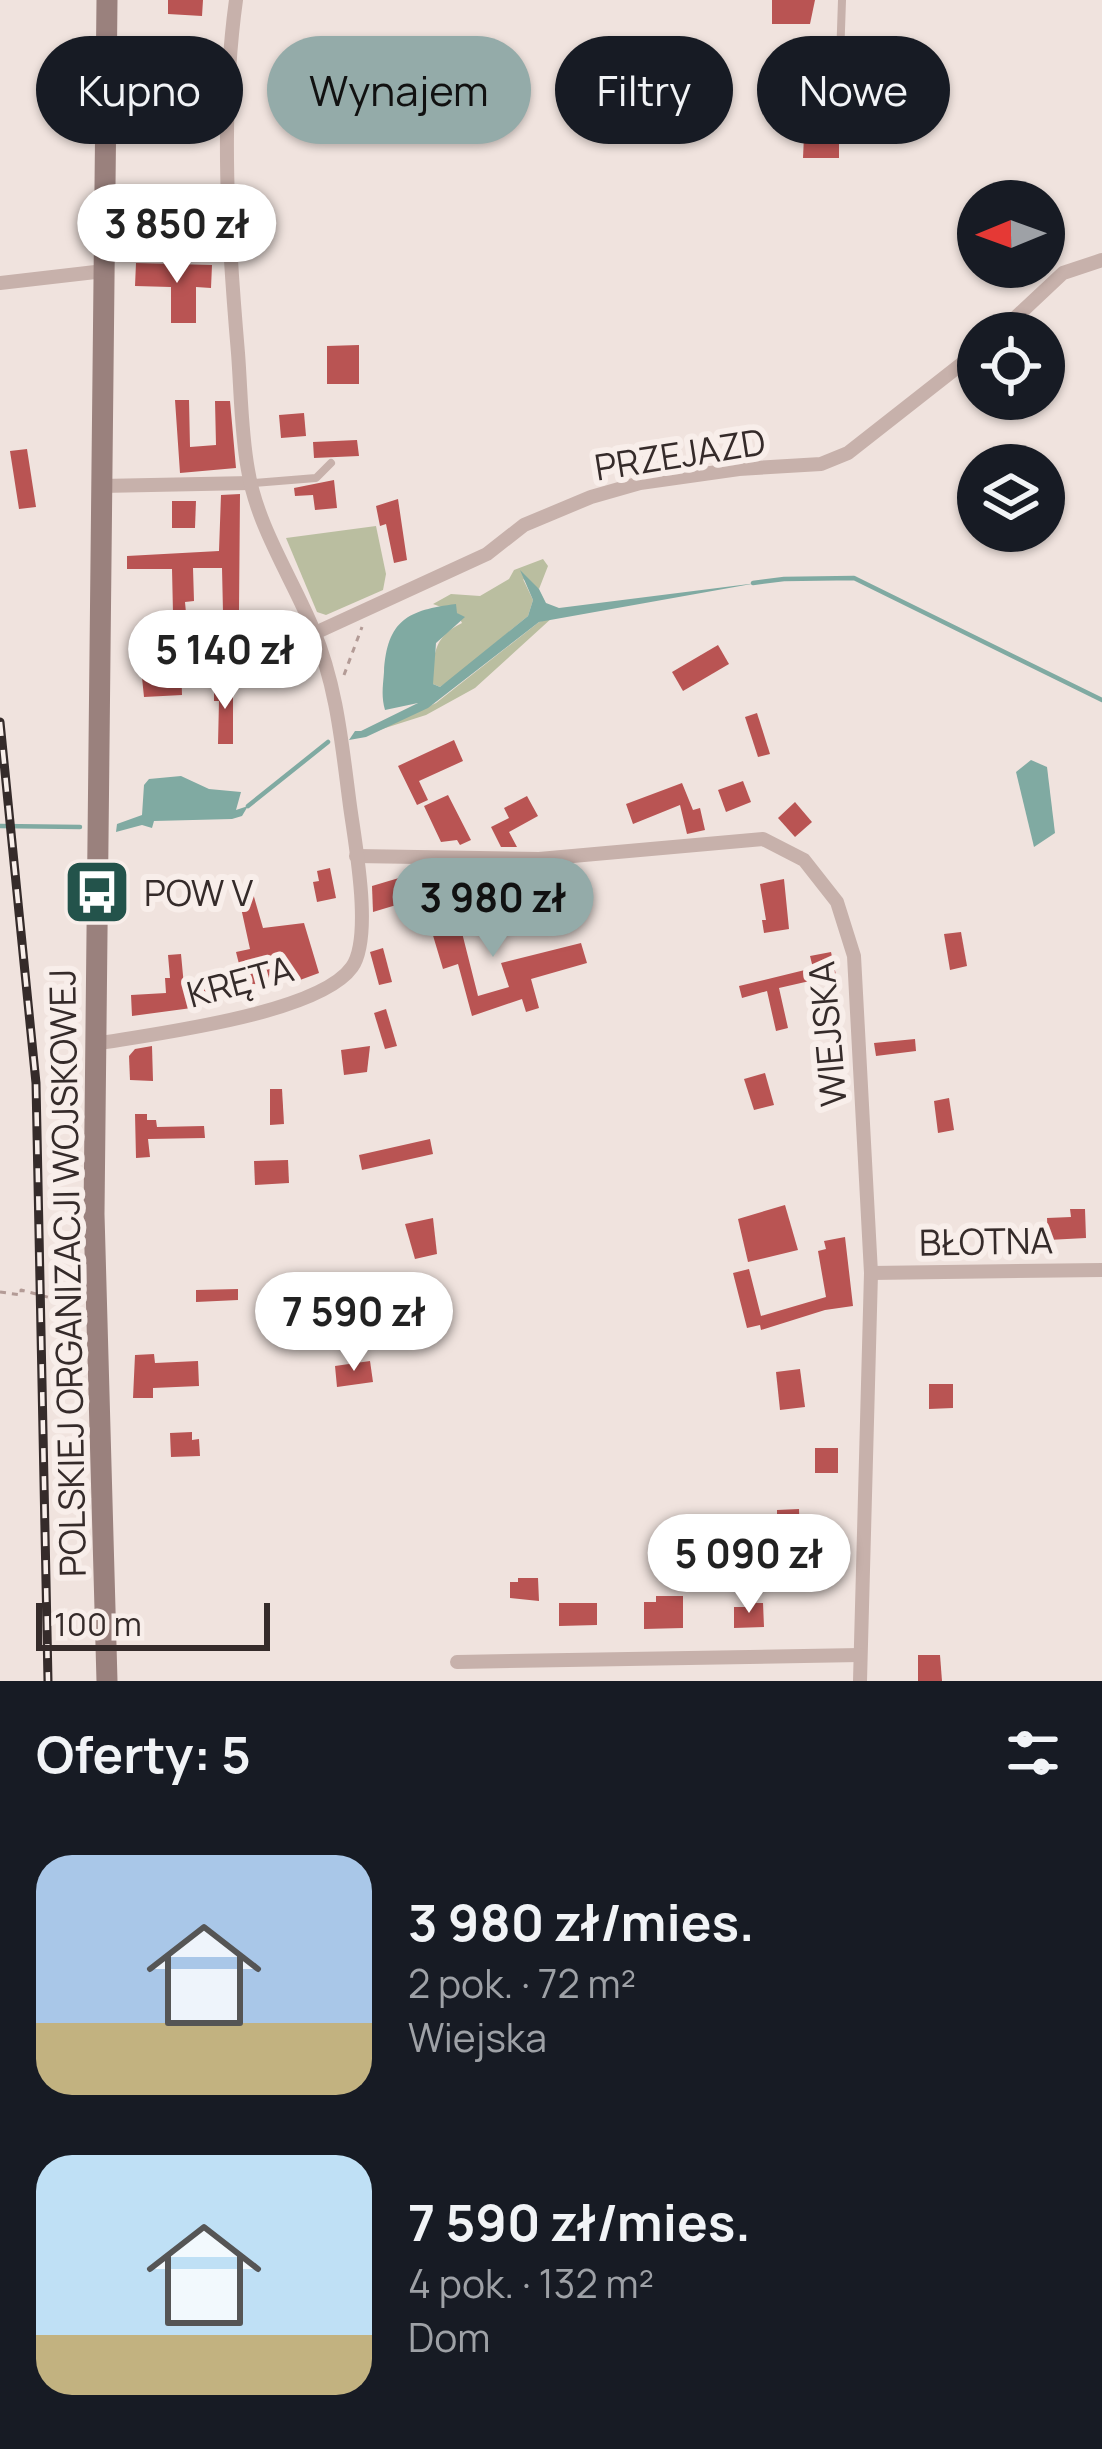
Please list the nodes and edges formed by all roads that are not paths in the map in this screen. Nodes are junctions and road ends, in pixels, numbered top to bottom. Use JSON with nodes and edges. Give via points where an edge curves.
{"nodes":[{"id":1,"x":106,"y":0,"type":"edge"},
{"id":2,"x":236,"y":0,"type":"edge"},
{"id":3,"x":842,"y":0,"type":"edge"},
{"id":4,"x":841,"y":36,"type":"edge"},
{"id":5,"x":1102,"y":260,"type":"edge"},
{"id":6,"x":104,"y":271,"type":"junction"},
{"id":7,"x":0,"y":283,"type":"edge"},
{"id":8,"x":1021,"y":312,"type":"edge"},
{"id":9,"x":957,"y":367,"type":"edge"},
{"id":10,"x":331,"y":463,"type":"dead end"},
{"id":11,"x":251,"y":483,"type":"junction"},
{"id":12,"x":101,"y":486,"type":"junction"},
{"id":13,"x":315,"y":633,"type":"junction"},
{"id":14,"x":356,"y":856,"type":"junction"},
{"id":15,"x":95,"y":1044,"type":"junction"},
{"id":16,"x":1102,"y":1270,"type":"edge"},
{"id":17,"x":871,"y":1273,"type":"junction"},
{"id":18,"x":860,"y":1654,"type":"junction"},
{"id":19,"x":457,"y":1661,"type":"dead end"},
{"id":20,"x":107,"y":1681,"type":"edge"},
{"id":21,"x":860,"y":1681,"type":"edge"}],
"edges":[{"from":1,"to":6,"type":"main road","name":"POLSKIEJ ORGANIZACJI WOJSKOWEJ"},
{"from":2,"to":11,"type":"street","via":[[229,251]]},
{"from":3,"to":4,"type":"lane"},
{"from":5,"to":8,"type":"street","via":[[1063,273]]},
{"from":6,"to":7,"type":"street"},
{"from":6,"to":12,"type":"main road","name":"POLSKIEJ ORGANIZACJI WOJSKOWEJ"},
{"from":9,"to":13,"type":"street","name":"PRZEJAZD","via":[[880,430],[821,464],[640,483],[590,497]]},
{"from":10,"to":11,"type":"lane","via":[[316,478]]},
{"from":11,"to":12,"type":"street"},
{"from":11,"to":13,"type":"street"},
{"from":12,"to":15,"type":"main road","name":"POLSKIEJ ORGANIZACJI WOJSKOWEJ"},
{"from":13,"to":14,"type":"street","via":[[335,699]]},
{"from":14,"to":15,"type":"street","name":"KRĘTA","via":[[362,943],[341,979],[271,1010]]},
{"from":14,"to":17,"type":"street","name":"WIEJSKA","via":[[539,859],[763,839],[804,860],[837,902],[854,956]]},
{"from":15,"to":20,"type":"main road","name":"POLSKIEJ ORGANIZACJI WOJSKOWEJ"},
{"from":16,"to":17,"type":"street","name":"BŁOTNA"},
{"from":17,"to":18,"type":"street","name":"WIEJSKA"},
{"from":18,"to":19,"type":"street"},
{"from":18,"to":21,"type":"street","name":"WIEJSKA"}]}
